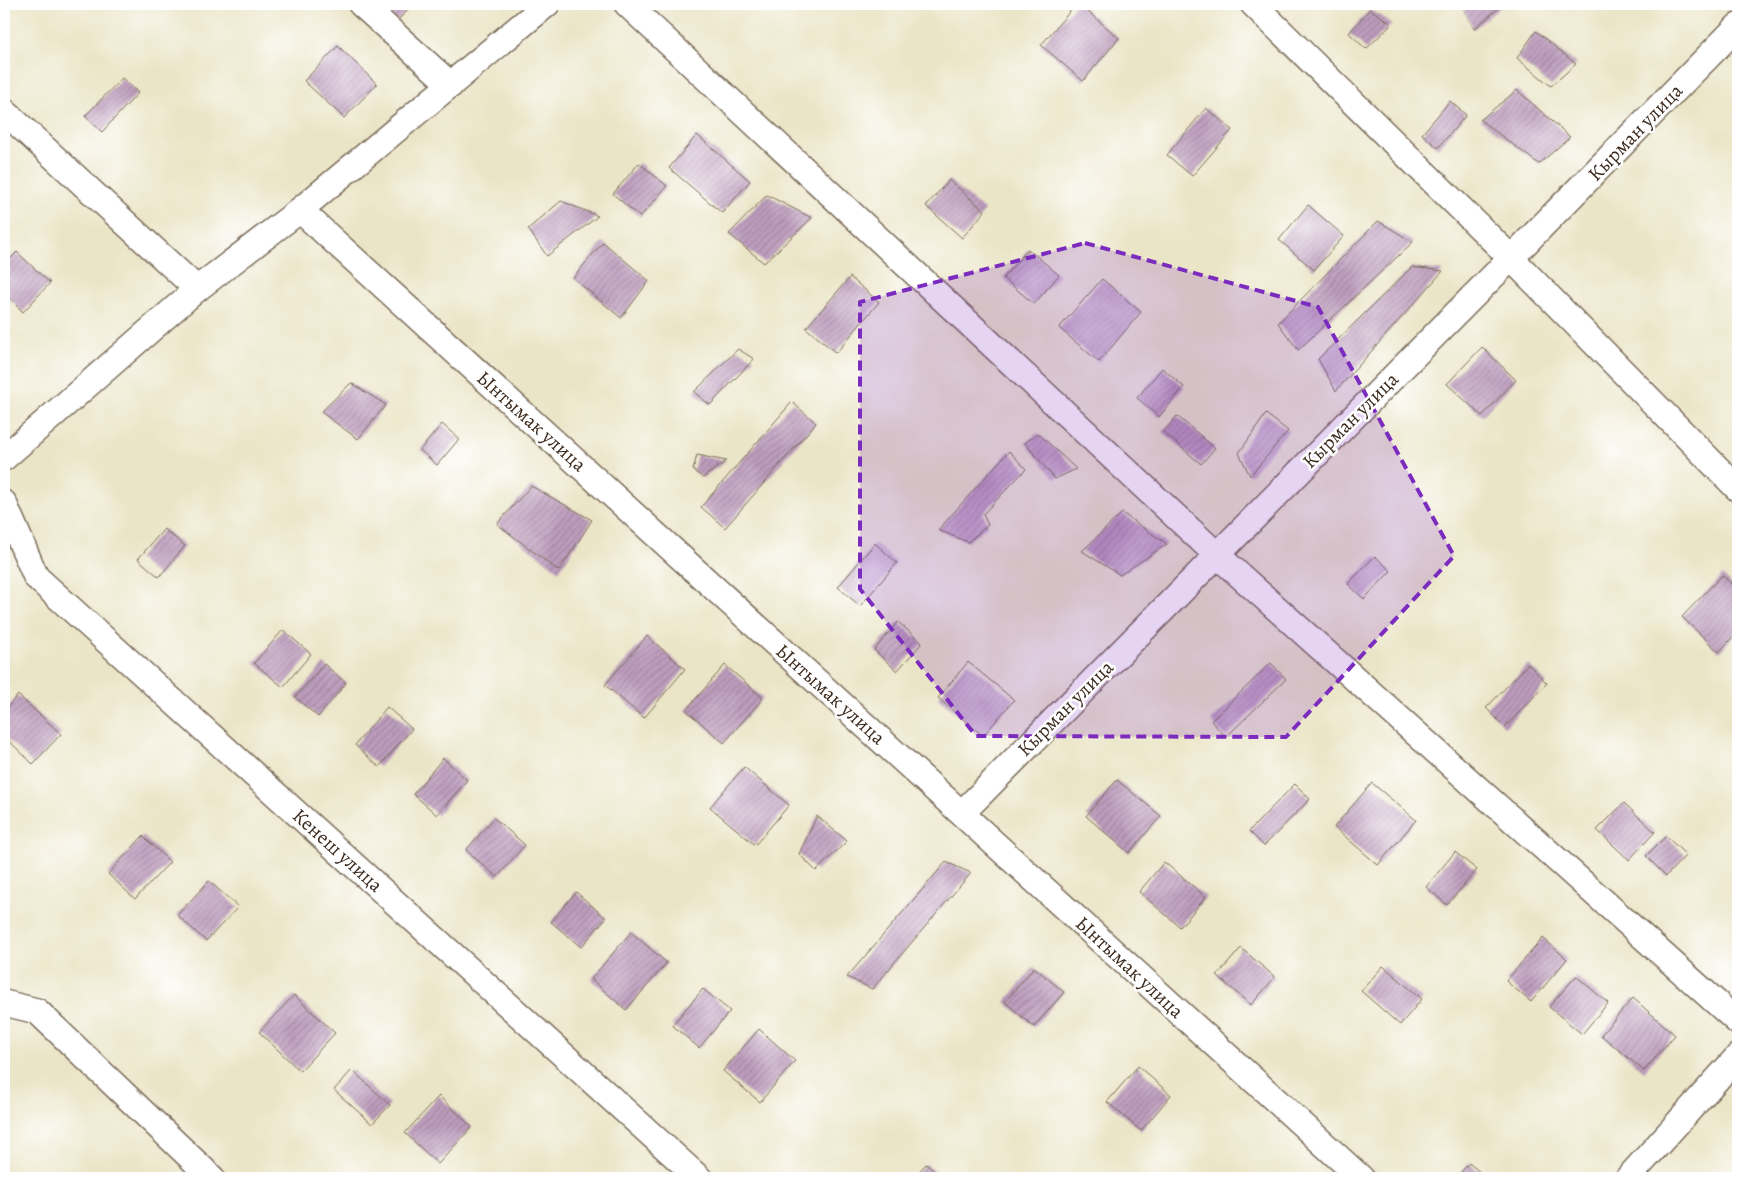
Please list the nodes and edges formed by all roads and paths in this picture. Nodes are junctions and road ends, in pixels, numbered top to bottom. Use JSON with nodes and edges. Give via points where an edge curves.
{"nodes":[{"id":1,"x":361,"y":4,"type":"edge"},
{"id":2,"x":547,"y":4,"type":"edge"},
{"id":3,"x":627,"y":4,"type":"edge"},
{"id":4,"x":1253,"y":4,"type":"edge"},
{"id":5,"x":1738,"y":26,"type":"edge"},
{"id":6,"x":451,"y":85,"type":"junction"},
{"id":7,"x":4,"y":111,"type":"edge"},
{"id":8,"x":300,"y":210,"type":"junction"},
{"id":9,"x":1511,"y":258,"type":"junction"},
{"id":10,"x":197,"y":289,"type":"junction"},
{"id":11,"x":4,"y":458,"type":"edge"},
{"id":12,"x":1738,"y":488,"type":"edge"},
{"id":13,"x":4,"y":503,"type":"edge"},
{"id":14,"x":1216,"y":555,"type":"junction"},
{"id":15,"x":962,"y":813,"type":"junction"},
{"id":16,"x":4,"y":1003,"type":"edge"},
{"id":17,"x":1738,"y":1022,"type":"edge"},
{"id":18,"x":1738,"y":1056,"type":"edge"},
{"id":19,"x":212,"y":1178,"type":"edge"},
{"id":20,"x":699,"y":1178,"type":"edge"},
{"id":21,"x":1360,"y":1178,"type":"edge"},
{"id":22,"x":1628,"y":1178,"type":"edge"}],
"edges":[{"from":1,"to":6,"type":"street"},
{"from":2,"to":6,"type":"street"},
{"from":3,"to":14,"type":"street"},
{"from":4,"to":9,"type":"street"},
{"from":5,"to":9,"type":"street","name":"Кырман улица"},
{"from":6,"to":8,"type":"street"},
{"from":7,"to":10,"type":"street"},
{"from":8,"to":10,"type":"street"},
{"from":8,"to":15,"type":"street","name":"Ынтымак улица"},
{"from":9,"to":12,"type":"street"},
{"from":9,"to":14,"type":"street","name":"Кырман улица"},
{"from":10,"to":11,"type":"street"},
{"from":13,"to":20,"type":"street","name":"Кенеш улица","via":[[36,577]]},
{"from":14,"to":15,"type":"street","name":"Кырман улица"},
{"from":14,"to":17,"type":"street"},
{"from":15,"to":21,"type":"street","name":"Ынтымак улица"},
{"from":16,"to":19,"type":"street","via":[[37,1011]]},
{"from":18,"to":22,"type":"street"}]}
